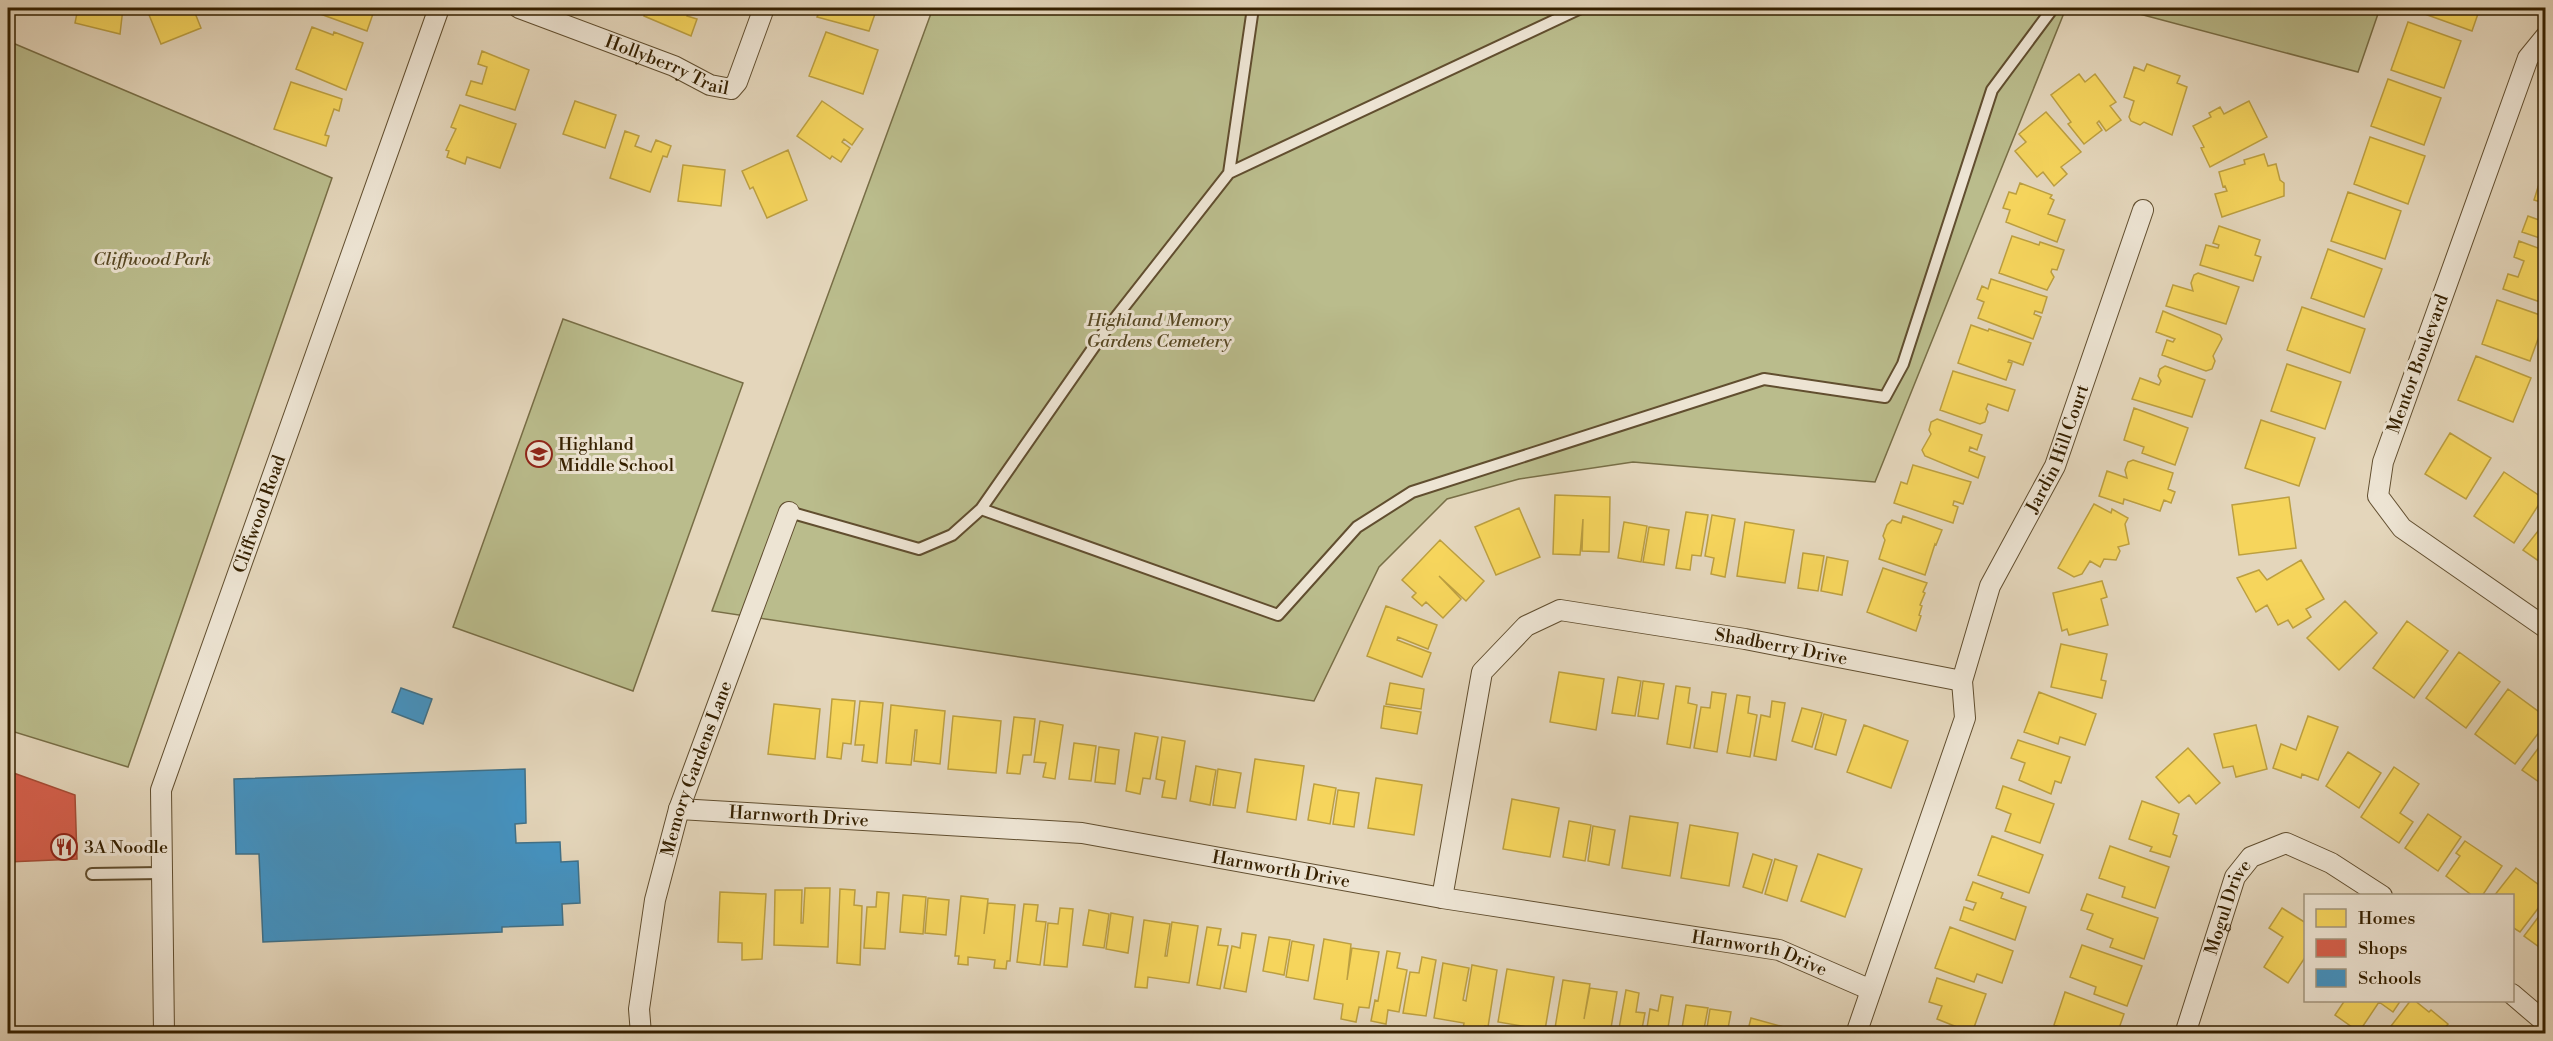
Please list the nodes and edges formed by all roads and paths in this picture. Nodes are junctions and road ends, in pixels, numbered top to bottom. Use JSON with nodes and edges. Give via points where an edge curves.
{"nodes":[{"id":1,"x":439,"y":8,"type":"edge"},
{"id":2,"x":519,"y":8,"type":"edge"},
{"id":3,"x":764,"y":8,"type":"edge"},
{"id":4,"x":1253,"y":8,"type":"edge"},
{"id":5,"x":1581,"y":8,"type":"edge"},
{"id":6,"x":2053,"y":8,"type":"edge"},
{"id":7,"x":2546,"y":36,"type":"edge"},
{"id":8,"x":1228,"y":173,"type":"junction"},
{"id":9,"x":2143,"y":210,"type":"dead end"},
{"id":10,"x":981,"y":508,"type":"junction"},
{"id":11,"x":789,"y":512,"type":"joint"},
{"id":12,"x":2546,"y":628,"type":"edge"},
{"id":13,"x":1962,"y":681,"type":"junction"},
{"id":14,"x":678,"y":809,"type":"junction"},
{"id":15,"x":161,"y":873,"type":"junction"},
{"id":16,"x":92,"y":874,"type":"dead end"},
{"id":17,"x":2379,"y":894,"type":"edge"},
{"id":18,"x":1442,"y":898,"type":"junction"},
{"id":19,"x":1871,"y":990,"type":"junction"},
{"id":20,"x":2514,"y":996,"type":"edge"},
{"id":21,"x":2546,"y":1023,"type":"edge"},
{"id":22,"x":164,"y":1034,"type":"edge"},
{"id":23,"x":641,"y":1034,"type":"edge"},
{"id":24,"x":1856,"y":1034,"type":"edge"},
{"id":25,"x":2185,"y":1034,"type":"edge"}],
"edges":[{"from":1,"to":15,"type":"street","name":"Cliffwood Road","via":[[161,790]]},
{"from":2,"to":3,"type":"street","name":"Hollyberry Trail","via":[[674,66],[710,85],[731,89]]},
{"from":4,"to":8,"type":"lane"},
{"from":5,"to":8,"type":"lane"},
{"from":6,"to":10,"type":"lane","via":[[1992,90],[1903,364],[1885,397],[1764,379],[1412,492],[1357,527],[1278,615]]},
{"from":7,"to":12,"type":"street","name":"Mentor Boulevard","via":[[2528,58],[2383,462],[2378,496],[2402,528]]},
{"from":8,"to":10,"type":"lane","via":[[1105,331]]},
{"from":9,"to":13,"type":"street","name":"Jardin Hill Court","via":[[2055,466],[1990,586]]},
{"from":10,"to":11,"type":"lane","via":[[952,535],[920,549]]},
{"from":11,"to":14,"type":"street","name":"Memory Gardens Lane"},
{"from":13,"to":18,"type":"street","name":"Shadberry Drive","via":[[1744,639],[1560,610],[1526,626],[1482,672]]},
{"from":13,"to":19,"type":"street","via":[[1965,718]]},
{"from":14,"to":18,"type":"street","name":"Harnworth Drive","via":[[1082,833]]},
{"from":14,"to":23,"type":"street","name":"Memory Gardens Lane","via":[[655,900],[639,1009]]},
{"from":15,"to":16,"type":"lane"},
{"from":15,"to":22,"type":"street","name":"Cliffwood Road"},
{"from":17,"to":25,"type":"street","name":"Mogul Drive","via":[[2331,863],[2286,843],[2250,857],[2235,877]]},
{"from":18,"to":19,"type":"street","name":"Harnworth Drive","via":[[1779,950]]},
{"from":19,"to":24,"type":"street"},
{"from":20,"to":21,"type":"street"}]}
